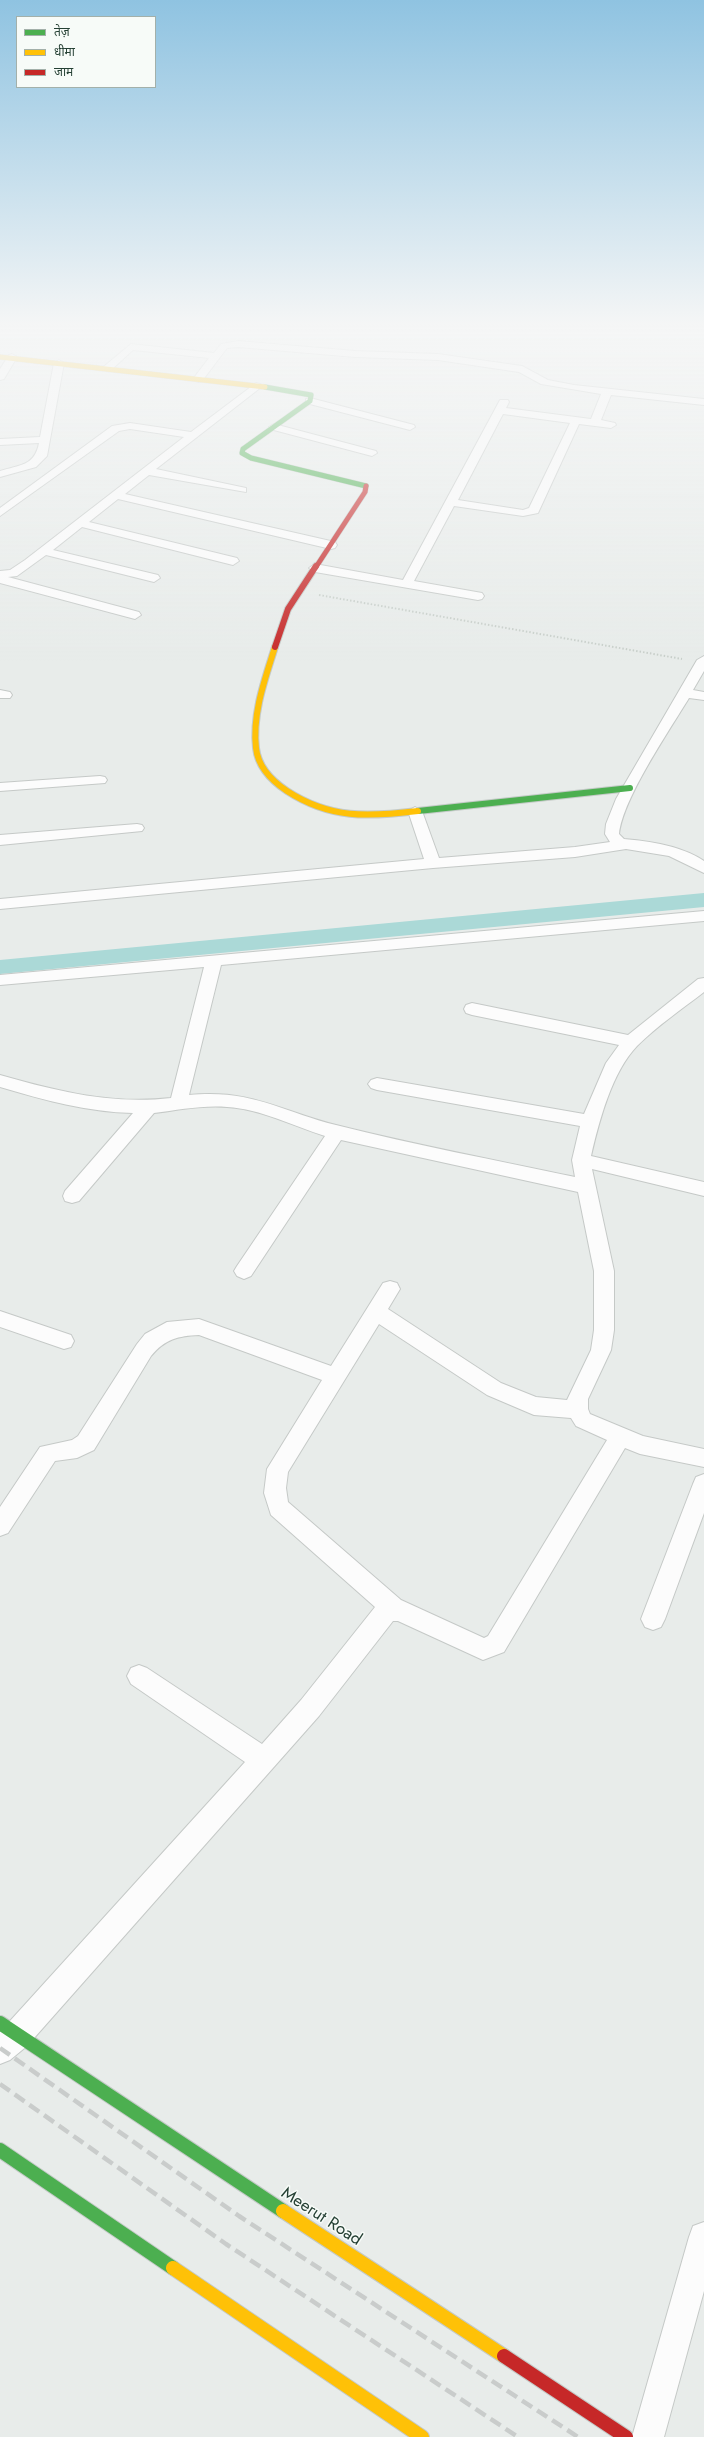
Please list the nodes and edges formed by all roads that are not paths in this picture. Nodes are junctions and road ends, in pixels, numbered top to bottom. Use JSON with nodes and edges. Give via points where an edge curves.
{"nodes":[{"id":1,"x":44,"y":436,"type":"edge"},
{"id":2,"x":106,"y":436,"type":"edge"},
{"id":3,"x":191,"y":436,"type":"edge"},
{"id":4,"x":262,"y":436,"type":"edge"},
{"id":5,"x":307,"y":436,"type":"edge"},
{"id":6,"x":486,"y":436,"type":"edge"},
{"id":7,"x":569,"y":436,"type":"edge"},
{"id":8,"x":43,"y":440,"type":"junction"},
{"id":9,"x":0,"y":442,"type":"edge"},
{"id":10,"x":372,"y":453,"type":"dead end"},
{"id":11,"x":147,"y":471,"type":"junction"},
{"id":12,"x":0,"y":474,"type":"edge"},
{"id":13,"x":242,"y":490,"type":"dead end"},
{"id":14,"x":116,"y":495,"type":"junction"},
{"id":15,"x":450,"y":502,"type":"junction"},
{"id":16,"x":0,"y":514,"type":"edge"},
{"id":17,"x":79,"y":523,"type":"junction"},
{"id":18,"x":331,"y":546,"type":"junction"},
{"id":19,"x":44,"y":551,"type":"junction"},
{"id":20,"x":233,"y":561,"type":"dead end"},
{"id":21,"x":315,"y":568,"type":"junction"},
{"id":22,"x":0,"y":575,"type":"edge"},
{"id":23,"x":154,"y":578,"type":"dead end"},
{"id":24,"x":0,"y":579,"type":"edge"},
{"id":25,"x":407,"y":584,"type":"junction"},
{"id":26,"x":478,"y":596,"type":"dead end"},
{"id":27,"x":135,"y":615,"type":"dead end"},
{"id":28,"x":703,"y":661,"type":"edge"},
{"id":29,"x":684,"y":693,"type":"junction"},
{"id":30,"x":704,"y":696,"type":"edge"},
{"id":31,"x":100,"y":780,"type":"dead end"},
{"id":32,"x":0,"y":787,"type":"edge"},
{"id":33,"x":630,"y":788,"type":"junction"},
{"id":34,"x":415,"y":811,"type":"junction"},
{"id":35,"x":137,"y":828,"type":"dead end"},
{"id":36,"x":0,"y":840,"type":"edge"},
{"id":37,"x":627,"y":844,"type":"junction"},
{"id":38,"x":433,"y":863,"type":"junction"},
{"id":39,"x":704,"y":868,"type":"edge"},
{"id":40,"x":0,"y":904,"type":"edge"},
{"id":41,"x":704,"y":916,"type":"edge"},
{"id":42,"x":214,"y":960,"type":"junction"},
{"id":43,"x":0,"y":980,"type":"edge"},
{"id":44,"x":704,"y":983,"type":"edge"},
{"id":45,"x":472,"y":1009,"type":"dead end"},
{"id":46,"x":631,"y":1042,"type":"junction"},
{"id":47,"x":0,"y":1081,"type":"edge"},
{"id":48,"x":377,"y":1084,"type":"dead end"},
{"id":49,"x":179,"y":1102,"type":"junction"},
{"id":50,"x":149,"y":1106,"type":"junction"},
{"id":51,"x":590,"y":1121,"type":"junction"},
{"id":52,"x":337,"y":1132,"type":"junction"},
{"id":53,"x":581,"y":1160,"type":"junction"},
{"id":54,"x":585,"y":1186,"type":"junction"},
{"id":55,"x":704,"y":1189,"type":"edge"},
{"id":56,"x":72,"y":1196,"type":"dead end"},
{"id":57,"x":244,"y":1272,"type":"dead end"},
{"id":58,"x":390,"y":1288,"type":"dead end"},
{"id":59,"x":376,"y":1312,"type":"junction"},
{"id":60,"x":0,"y":1319,"type":"edge"},
{"id":61,"x":64,"y":1341,"type":"dead end"},
{"id":62,"x":336,"y":1376,"type":"junction"},
{"id":63,"x":577,"y":1410,"type":"junction"},
{"id":64,"x":620,"y":1438,"type":"junction"},
{"id":65,"x":704,"y":1458,"type":"edge"},
{"id":66,"x":704,"y":1484,"type":"edge"},
{"id":67,"x":0,"y":1526,"type":"edge"},
{"id":68,"x":394,"y":1608,"type":"junction"},
{"id":69,"x":653,"y":1619,"type":"dead end"},
{"id":70,"x":139,"y":1676,"type":"dead end"},
{"id":71,"x":263,"y":1759,"type":"junction"},
{"id":72,"x":6,"y":2036,"type":"edge"},
{"id":73,"x":0,"y":2150,"type":"edge"},
{"id":74,"x":704,"y":2237,"type":"edge"},
{"id":75,"x":422,"y":2437,"type":"edge"},
{"id":76,"x":626,"y":2437,"type":"edge"},
{"id":77,"x":648,"y":2437,"type":"edge"}],
"edges":[{"from":1,"to":8,"type":"street"},
{"from":2,"to":16,"type":"street"},
{"from":3,"to":11,"type":"street"},
{"from":4,"to":18,"type":"main road","via":[[243,449],[242,453],[251,458],[366,486],[365,492]]},
{"from":5,"to":10,"type":"street"},
{"from":6,"to":15,"type":"street"},
{"from":7,"to":15,"type":"street","via":[[534,511],[523,513]]},
{"from":8,"to":9,"type":"street"},
{"from":8,"to":12,"type":"street","via":[[42,456],[36,463]]},
{"from":11,"to":13,"type":"street"},
{"from":11,"to":14,"type":"street"},
{"from":14,"to":17,"type":"street"},
{"from":14,"to":18,"type":"street"},
{"from":15,"to":25,"type":"street"},
{"from":17,"to":19,"type":"street"},
{"from":17,"to":20,"type":"street"},
{"from":18,"to":21,"type":"main road"},
{"from":19,"to":22,"type":"street","via":[[19,570]]},
{"from":19,"to":23,"type":"street"},
{"from":21,"to":25,"type":"street"},
{"from":21,"to":34,"type":"main road","via":[[299,591],[282,624],[257,725],[259,761],[277,782],[302,801],[318,809],[351,815]]},
{"from":24,"to":27,"type":"street"},
{"from":25,"to":26,"type":"street"},
{"from":28,"to":29,"type":"street"},
{"from":29,"to":30,"type":"street"},
{"from":29,"to":33,"type":"street"},
{"from":31,"to":32,"type":"street"},
{"from":33,"to":34,"type":"main road"},
{"from":33,"to":37,"type":"street","via":[[613,824],[612,834],[620,843]]},
{"from":34,"to":38,"type":"street"},
{"from":35,"to":36,"type":"street"},
{"from":37,"to":38,"type":"street","via":[[575,852]]},
{"from":37,"to":39,"type":"street","via":[[663,849],[686,856]]},
{"from":38,"to":40,"type":"street"},
{"from":41,"to":42,"type":"street"},
{"from":42,"to":43,"type":"street"},
{"from":42,"to":49,"type":"street"},
{"from":44,"to":46,"type":"street"},
{"from":45,"to":46,"type":"street"},
{"from":46,"to":51,"type":"street","via":[[615,1063]]},
{"from":47,"to":50,"type":"street","via":[[74,1100],[117,1106]]},
{"from":48,"to":51,"type":"street"},
{"from":49,"to":50,"type":"street"},
{"from":49,"to":52,"type":"street","via":[[213,1099],[241,1102],[264,1107]]},
{"from":50,"to":56,"type":"street"},
{"from":51,"to":53,"type":"street"},
{"from":52,"to":54,"type":"street"},
{"from":52,"to":57,"type":"street"},
{"from":53,"to":54,"type":"street"},
{"from":53,"to":55,"type":"street"},
{"from":54,"to":63,"type":"street","via":[[600,1245],[606,1296],[601,1350],[578,1399]]},
{"from":58,"to":59,"type":"street"},
{"from":59,"to":62,"type":"street"},
{"from":59,"to":63,"type":"street","via":[[494,1389],[534,1406]]},
{"from":60,"to":61,"type":"street"},
{"from":62,"to":67,"type":"street","via":[[199,1327],[174,1328],[152,1340],[144,1350],[86,1443],[70,1451],[55,1451],[48,1454]]},
{"from":62,"to":68,"type":"street","via":[[278,1469],[274,1482],[275,1497],[279,1508]]},
{"from":63,"to":64,"type":"street","via":[[583,1420]]},
{"from":64,"to":65,"type":"street","via":[[640,1445]]},
{"from":64,"to":68,"type":"street","via":[[496,1644],[483,1649]]},
{"from":66,"to":69,"type":"street"},
{"from":68,"to":71,"type":"street","via":[[382,1614],[310,1708]]},
{"from":70,"to":71,"type":"street"},
{"from":71,"to":72,"type":"street"},
{"from":72,"to":76,"type":"main road","name":"Meerut Road"},
{"from":73,"to":75,"type":"main road"},
{"from":74,"to":77,"type":"street"}]}
